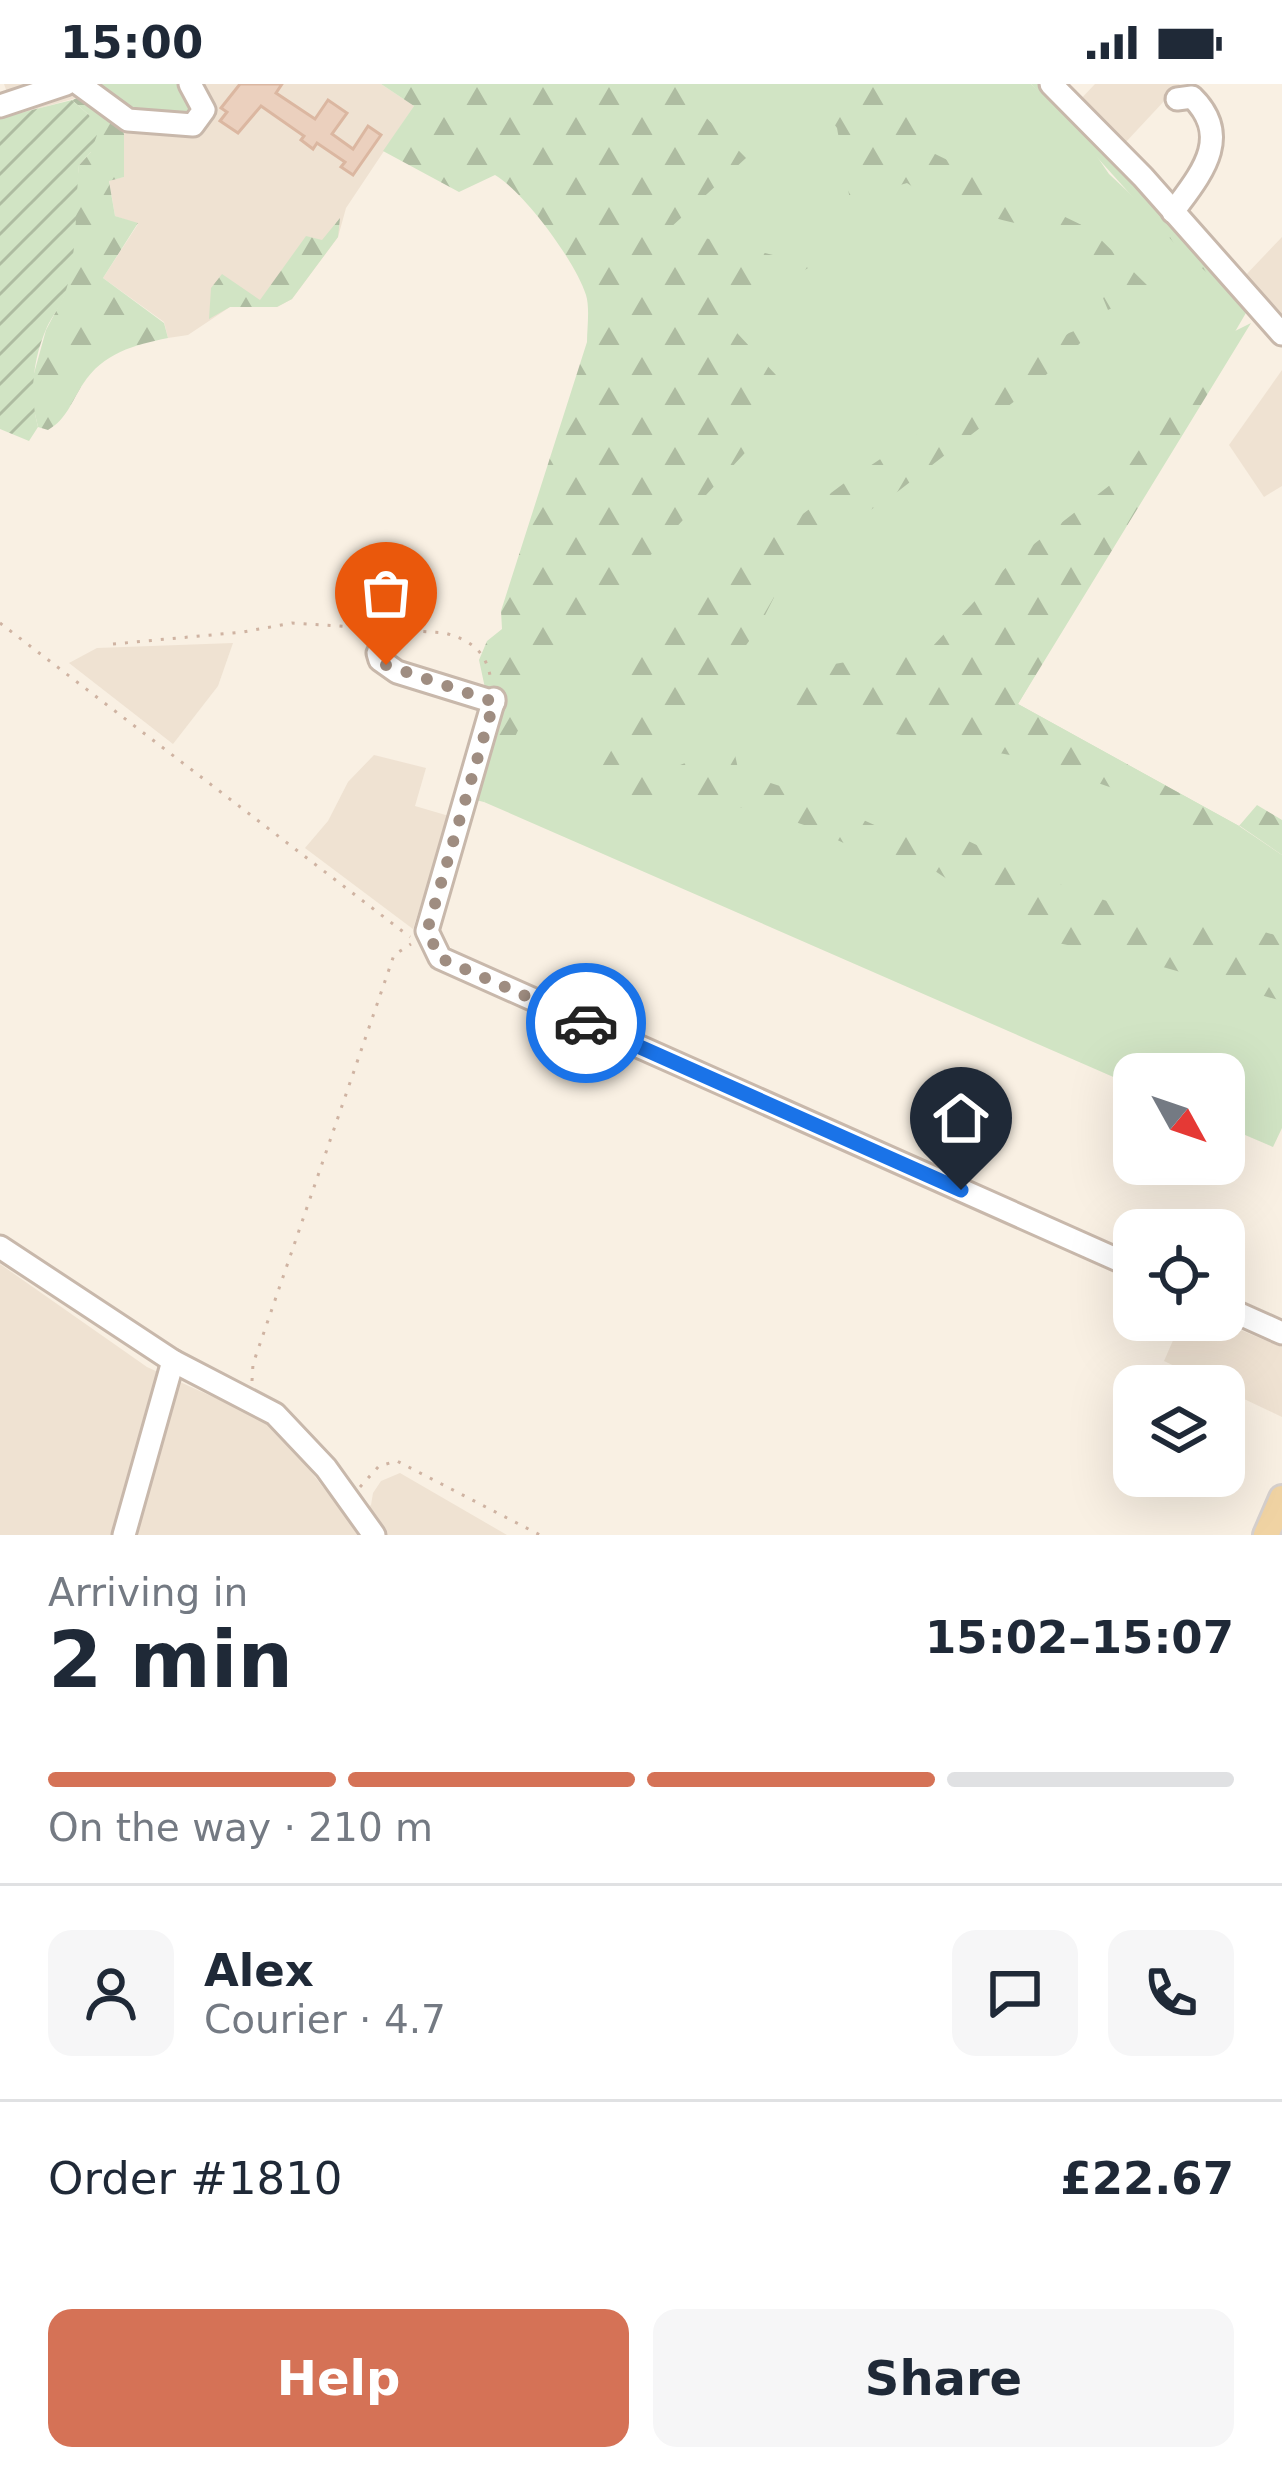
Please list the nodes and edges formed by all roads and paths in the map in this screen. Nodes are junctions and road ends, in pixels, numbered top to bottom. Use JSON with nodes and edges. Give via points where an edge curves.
{"nodes":[{"id":1,"x":66,"y":84,"type":"edge"},
{"id":2,"x":79,"y":84,"type":"edge"},
{"id":3,"x":190,"y":84,"type":"edge"},
{"id":4,"x":1051,"y":84,"type":"edge"},
{"id":5,"x":1178,"y":99,"type":"dead end"},
{"id":6,"x":0,"y":106,"type":"edge"},
{"id":7,"x":1174,"y":212,"type":"junction"},
{"id":8,"x":1282,"y":334,"type":"edge"},
{"id":9,"x":0,"y":623,"type":"edge"},
{"id":10,"x":112,"y":644,"type":"dead end"},
{"id":11,"x":378,"y":653,"type":"dead end"},
{"id":12,"x":494,"y":700,"type":"junction"},
{"id":13,"x":423,"y":943,"type":"junction"},
{"id":14,"x":1,"y":1249,"type":"edge"},
{"id":15,"x":1113,"y":1258,"type":"edge"},
{"id":16,"x":1245,"y":1316,"type":"edge"},
{"id":17,"x":1282,"y":1333,"type":"edge"},
{"id":18,"x":173,"y":1361,"type":"junction"},
{"id":19,"x":250,"y":1401,"type":"junction"},
{"id":20,"x":1282,"y":1498,"type":"edge"},
{"id":21,"x":348,"y":1499,"type":"junction"},
{"id":22,"x":124,"y":1535,"type":"edge"},
{"id":23,"x":374,"y":1535,"type":"edge"},
{"id":24,"x":540,"y":1535,"type":"edge"},
{"id":25,"x":1266,"y":1535,"type":"edge"}],
"edges":[{"from":1,"to":6,"type":"street"},
{"from":2,"to":3,"type":"street","via":[[128,120],[193,125],[204,110]]},
{"from":4,"to":7,"type":"street"},
{"from":5,"to":7,"type":"street","via":[[1198,102],[1212,137],[1208,163]]},
{"from":7,"to":8,"type":"street"},
{"from":9,"to":13,"type":"path"},
{"from":10,"to":12,"type":"path","via":[[292,623],[445,633],[481,651]]},
{"from":11,"to":12,"type":"street","via":[[397,671]]},
{"from":12,"to":13,"type":"street"},
{"from":13,"to":15,"type":"street","via":[[440,958]]},
{"from":13,"to":19,"type":"path","via":[[394,955],[254,1364]]},
{"from":14,"to":18,"type":"street"},
{"from":16,"to":17,"type":"street"},
{"from":18,"to":19,"type":"street"},
{"from":18,"to":22,"type":"street"},
{"from":19,"to":21,"type":"street","via":[[299,1436]]},
{"from":20,"to":25,"type":"main road"},
{"from":21,"to":23,"type":"street"},
{"from":21,"to":24,"type":"path","via":[[379,1466],[397,1461]]}]}
